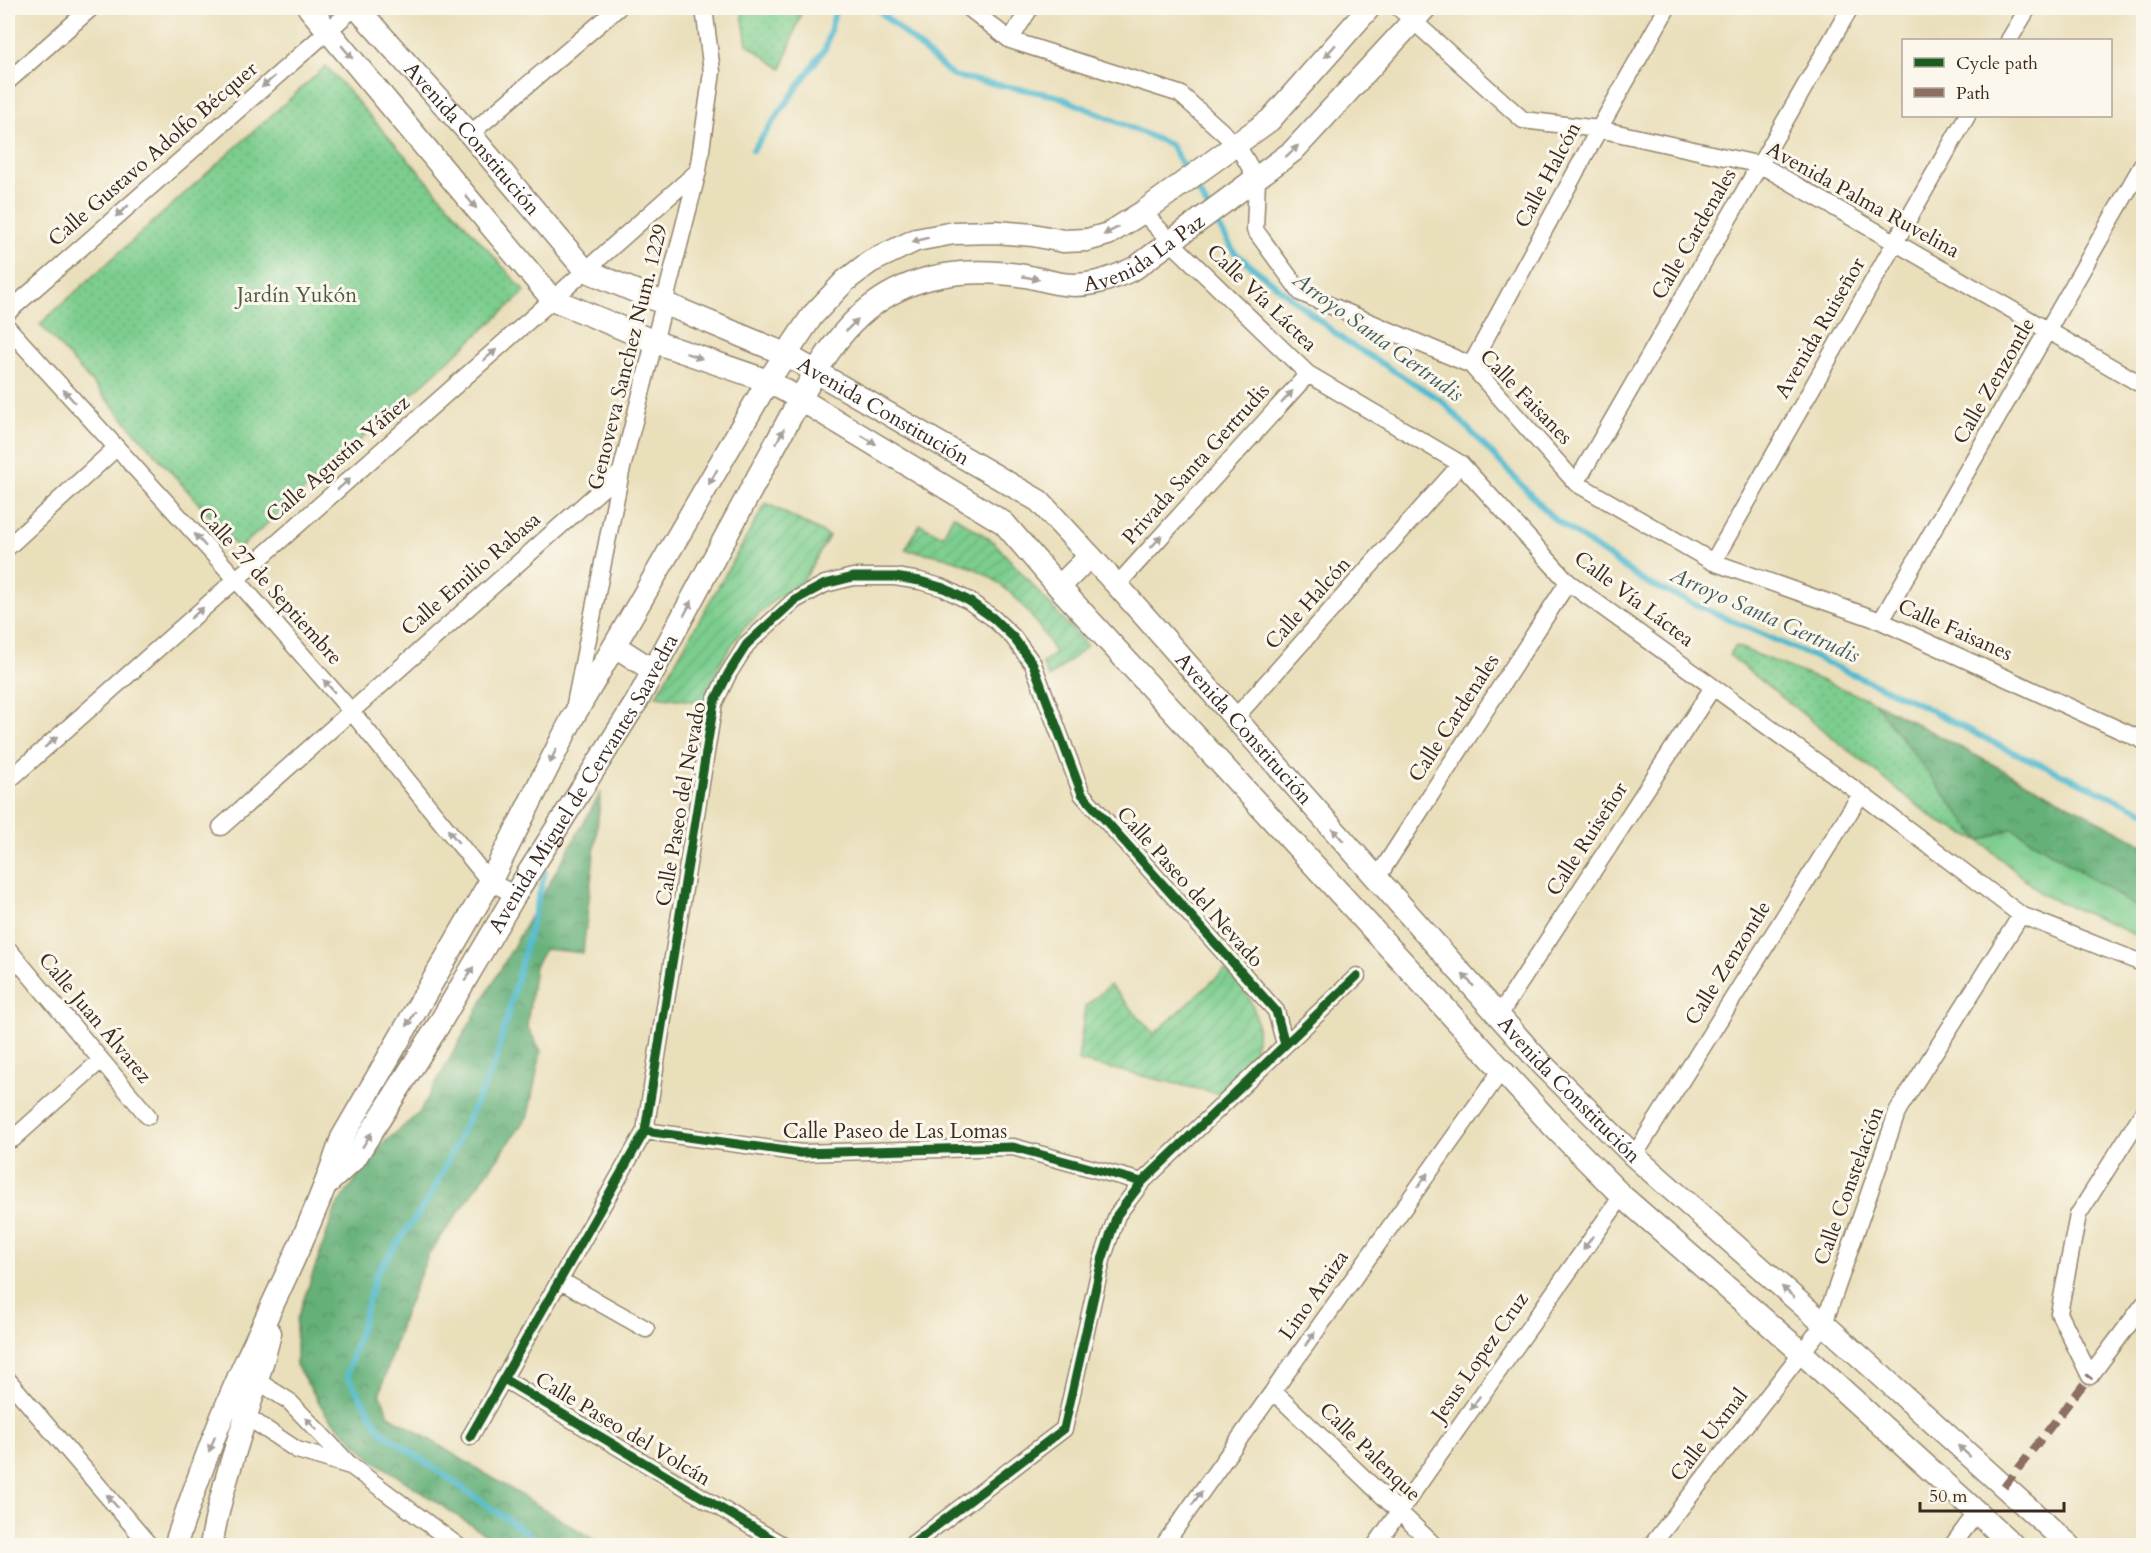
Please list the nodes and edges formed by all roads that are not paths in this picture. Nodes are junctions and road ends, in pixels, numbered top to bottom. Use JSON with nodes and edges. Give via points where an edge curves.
{"nodes":[{"id":1,"x":91,"y":8,"type":"edge"},
{"id":2,"x":309,"y":8,"type":"edge"},
{"id":3,"x":355,"y":8,"type":"edge"},
{"id":4,"x":618,"y":8,"type":"edge"},
{"id":5,"x":704,"y":8,"type":"edge"},
{"id":6,"x":969,"y":8,"type":"edge"},
{"id":7,"x":1030,"y":8,"type":"edge"},
{"id":8,"x":1369,"y":8,"type":"edge"},
{"id":9,"x":1667,"y":8,"type":"edge"},
{"id":10,"x":1850,"y":8,"type":"edge"},
{"id":11,"x":2028,"y":8,"type":"edge"},
{"id":12,"x":1412,"y":12,"type":"edge"},
{"id":13,"x":328,"y":29,"type":"junction"},
{"id":14,"x":2010,"y":39,"type":"edge"},
{"id":15,"x":1010,"y":40,"type":"junction"},
{"id":16,"x":8,"y":81,"type":"edge"},
{"id":17,"x":1966,"y":117,"type":"edge"},
{"id":18,"x":1599,"y":129,"type":"junction"},
{"id":19,"x":470,"y":134,"type":"junction"},
{"id":20,"x":1238,"y":145,"type":"junction"},
{"id":21,"x":2144,"y":162,"type":"edge"},
{"id":22,"x":1761,"y":165,"type":"junction"},
{"id":23,"x":698,"y":171,"type":"junction"},
{"id":24,"x":1257,"y":179,"type":"junction"},
{"id":25,"x":1143,"y":212,"type":"junction"},
{"id":26,"x":1171,"y":242,"type":"junction"},
{"id":27,"x":1895,"y":242,"type":"junction"},
{"id":28,"x":585,"y":270,"type":"junction"},
{"id":29,"x":552,"y":299,"type":"junction"},
{"id":30,"x":664,"y":303,"type":"junction"},
{"id":31,"x":8,"y":312,"type":"edge"},
{"id":32,"x":8,"y":328,"type":"edge"},
{"id":33,"x":2048,"y":331,"type":"junction"},
{"id":34,"x":655,"y":342,"type":"junction"},
{"id":35,"x":785,"y":354,"type":"junction"},
{"id":36,"x":1471,"y":365,"type":"junction"},
{"id":37,"x":816,"y":371,"type":"junction"},
{"id":38,"x":1308,"y":374,"type":"junction"},
{"id":39,"x":768,"y":381,"type":"junction"},
{"id":40,"x":2144,"y":386,"type":"edge"},
{"id":41,"x":800,"y":399,"type":"junction"},
{"id":42,"x":116,"y":448,"type":"junction"},
{"id":43,"x":1461,"y":464,"type":"junction"},
{"id":44,"x":621,"y":472,"type":"junction"},
{"id":45,"x":1576,"y":483,"type":"junction"},
{"id":46,"x":8,"y":547,"type":"edge"},
{"id":47,"x":1090,"y":556,"type":"junction"},
{"id":48,"x":1713,"y":562,"type":"junction"},
{"id":49,"x":236,"y":579,"type":"junction"},
{"id":50,"x":1568,"y":582,"type":"junction"},
{"id":51,"x":1117,"y":585,"type":"junction"},
{"id":52,"x":1059,"y":587,"type":"junction"},
{"id":53,"x":1881,"y":621,"type":"junction"},
{"id":54,"x":615,"y":646,"type":"junction"},
{"id":55,"x":654,"y":671,"type":"junction"},
{"id":56,"x":1713,"y":687,"type":"junction"},
{"id":57,"x":351,"y":711,"type":"junction"},
{"id":58,"x":573,"y":717,"type":"junction"},
{"id":59,"x":1235,"y":718,"type":"junction"},
{"id":60,"x":2144,"y":741,"type":"edge"},
{"id":61,"x":8,"y":781,"type":"edge"},
{"id":62,"x":1861,"y":794,"type":"junction"},
{"id":63,"x":221,"y":827,"type":"dead end"},
{"id":64,"x":1377,"y":878,"type":"junction"},
{"id":65,"x":490,"y":882,"type":"junction"},
{"id":66,"x":516,"y":895,"type":"junction"},
{"id":67,"x":2021,"y":915,"type":"junction"},
{"id":68,"x":8,"y":949,"type":"edge"},
{"id":69,"x":2144,"y":964,"type":"edge"},
{"id":70,"x":1357,"y":976,"type":"dead end"},
{"id":71,"x":1499,"y":1015,"type":"junction"},
{"id":72,"x":1285,"y":1044,"type":"junction"},
{"id":73,"x":101,"y":1060,"type":"junction"},
{"id":74,"x":1501,"y":1071,"type":"junction"},
{"id":75,"x":2144,"y":1111,"type":"edge"},
{"id":76,"x":148,"y":1116,"type":"dead end"},
{"id":77,"x":645,"y":1131,"type":"junction"},
{"id":78,"x":13,"y":1139,"type":"dead end"},
{"id":79,"x":1634,"y":1156,"type":"junction"},
{"id":80,"x":1142,"y":1182,"type":"junction"},
{"id":81,"x":328,"y":1183,"type":"junction"},
{"id":82,"x":1622,"y":1196,"type":"junction"},
{"id":83,"x":561,"y":1281,"type":"junction"},
{"id":84,"x":2144,"y":1304,"type":"edge"},
{"id":85,"x":1824,"y":1324,"type":"junction"},
{"id":86,"x":646,"y":1329,"type":"dead end"},
{"id":87,"x":1802,"y":1353,"type":"junction"},
{"id":88,"x":250,"y":1376,"type":"junction"},
{"id":89,"x":504,"y":1379,"type":"junction"},
{"id":90,"x":8,"y":1380,"type":"edge"},
{"id":91,"x":1273,"y":1391,"type":"junction"},
{"id":92,"x":236,"y":1410,"type":"junction"},
{"id":93,"x":470,"y":1437,"type":"dead end"},
{"id":94,"x":351,"y":1466,"type":"junction"},
{"id":95,"x":1399,"y":1511,"type":"junction"},
{"id":96,"x":1977,"y":1512,"type":"junction"},
{"id":97,"x":150,"y":1545,"type":"edge"},
{"id":98,"x":175,"y":1545,"type":"edge"},
{"id":99,"x":211,"y":1545,"type":"edge"},
{"id":100,"x":458,"y":1545,"type":"edge"},
{"id":101,"x":784,"y":1545,"type":"edge"},
{"id":102,"x":910,"y":1545,"type":"edge"},
{"id":103,"x":1163,"y":1545,"type":"edge"},
{"id":104,"x":1375,"y":1545,"type":"edge"},
{"id":105,"x":1435,"y":1545,"type":"edge"},
{"id":106,"x":1651,"y":1545,"type":"edge"},
{"id":107,"x":1952,"y":1545,"type":"edge"},
{"id":108,"x":2014,"y":1545,"type":"edge"},
{"id":109,"x":2070,"y":1545,"type":"edge"}],
"edges":[{"from":1,"to":16,"type":"street"},
{"from":2,"to":13,"type":"street","name":"Avenida Constitución"},
{"from":3,"to":13,"type":"street","name":"Calle Gustavo Adolfo Bécquer"},
{"from":3,"to":19,"type":"street","name":"Avenida Constitución"},
{"from":4,"to":19,"type":"street"},
{"from":5,"to":23,"type":"street","name":"Genoveva Sanchez Num. 1229","via":[[712,72]]},
{"from":6,"to":15,"type":"street"},
{"from":7,"to":15,"type":"street"},
{"from":8,"to":20,"type":"street","name":"Avenida La Paz","one_way":true,"via":[[1269,120]]},
{"from":9,"to":18,"type":"street","name":"Calle Halcón"},
{"from":10,"to":22,"type":"street","name":"Calle Cardenales"},
{"from":11,"to":14,"type":"street"},
{"from":12,"to":18,"type":"street","name":"Avenida Palma Ruvelina","via":[[1523,120]]},
{"from":24,"to":12,"type":"street","name":"Avenida La Paz","one_way":true,"via":[[1293,151]]},
{"from":13,"to":29,"type":"street","name":"Avenida Constitución","one_way":true},
{"from":13,"to":31,"type":"street","name":"Calle Gustavo Adolfo Bécquer","one_way":true},
{"from":15,"to":20,"type":"street","via":[[1180,94]]},
{"from":17,"to":27,"type":"street","name":"Avenida Ruiseñor"},
{"from":18,"to":22,"type":"street","name":"Avenida Palma Ruvelina"},
{"from":18,"to":36,"type":"street","name":"Calle Halcón"},
{"from":19,"to":28,"type":"street","name":"Avenida Constitución"},
{"from":20,"to":24,"type":"street"},
{"from":20,"to":25,"type":"street","name":"Avenida La Paz"},
{"from":21,"to":33,"type":"street","name":"Calle Zenzontle"},
{"from":22,"to":27,"type":"street","name":"Avenida Palma Ruvelina"},
{"from":22,"to":45,"type":"street","name":"Calle Cardenales"},
{"from":23,"to":28,"type":"street","name":"Calle Agustín Yáñez"},
{"from":23,"to":30,"type":"street","name":"Genoveva Sanchez Num. 1229"},
{"from":24,"to":26,"type":"street","name":"Avenida La Paz"},
{"from":24,"to":36,"type":"street","name":"Calle Faisanes","via":[[1255,230],[1301,293]]},
{"from":25,"to":26,"type":"street","name":"Calle Vía Láctea"},
{"from":25,"to":35,"type":"street","name":"Avenida La Paz","one_way":true,"via":[[1108,234],[1087,240],[1063,241],[996,232],[954,233],[916,240],[870,262],[845,281],[812,315]]},
{"from":37,"to":26,"type":"street","name":"Avenida La Paz","one_way":true,"via":[[845,330],[868,308],[897,289],[928,277],[995,273],[1087,285],[1135,268]]},
{"from":26,"to":38,"type":"street","name":"Calle Vía Láctea"},
{"from":27,"to":33,"type":"street","name":"Avenida Palma Ruvelina"},
{"from":27,"to":48,"type":"street","name":"Avenida Ruiseñor"},
{"from":28,"to":29,"type":"street","name":"Calle Agustín Yáñez"},
{"from":28,"to":30,"type":"street","name":"Avenida Constitución"},
{"from":29,"to":34,"type":"street","name":"Avenida Constitución"},
{"from":49,"to":29,"type":"street","name":"Calle Agustín Yáñez","one_way":true},
{"from":30,"to":34,"type":"street","name":"Genoveva Sanchez Num. 1229"},
{"from":30,"to":35,"type":"street","name":"Avenida Constitución"},
{"from":42,"to":32,"type":"street","name":"Calle 27 de Septiembre","one_way":true},
{"from":33,"to":40,"type":"street","name":"Avenida Palma Ruvelina"},
{"from":33,"to":53,"type":"street","name":"Calle Zenzontle"},
{"from":34,"to":39,"type":"street","name":"Avenida Constitución","one_way":true},
{"from":34,"to":44,"type":"street","name":"Genoveva Sanchez Num. 1229"},
{"from":35,"to":37,"type":"street","name":"Avenida Constitución"},
{"from":35,"to":39,"type":"street","name":"Avenida Miguel de Cervantes Saavedra"},
{"from":36,"to":45,"type":"street","name":"Calle Faisanes"},
{"from":37,"to":41,"type":"street","name":"Avenida Miguel de Cervantes Saavedra"},
{"from":37,"to":47,"type":"street","name":"Avenida Constitución","via":[[1039,501]]},
{"from":38,"to":43,"type":"street","name":"Calle Vía Láctea"},
{"from":51,"to":38,"type":"street","name":"Privada Santa Gertrudis","one_way":true},
{"from":39,"to":41,"type":"street","name":"Avenida Constitución"},
{"from":39,"to":54,"type":"street","name":"Avenida Miguel de Cervantes Saavedra","one_way":true},
{"from":41,"to":52,"type":"street","name":"Avenida Constitución","one_way":true,"via":[[1005,523]]},
{"from":55,"to":41,"type":"street","name":"Avenida Miguel de Cervantes Saavedra","one_way":true},
{"from":42,"to":46,"type":"street"},
{"from":49,"to":42,"type":"street","name":"Calle 27 de Septiembre","one_way":true},
{"from":43,"to":50,"type":"street","name":"Calle Vía Láctea"},
{"from":43,"to":59,"type":"street","name":"Calle Halcón"},
{"from":44,"to":57,"type":"street","name":"Calle Emilio Rabasa"},
{"from":44,"to":58,"type":"street","name":"Genoveva Sanchez Num. 1229"},
{"from":45,"to":48,"type":"street","name":"Calle Faisanes"},
{"from":47,"to":51,"type":"street","name":"Avenida Constitución"},
{"from":47,"to":52,"type":"street"},
{"from":48,"to":53,"type":"street","name":"Calle Faisanes"},
{"from":57,"to":49,"type":"street","name":"Calle 27 de Septiembre","one_way":true},
{"from":61,"to":49,"type":"street","name":"Calle Agustín Yáñez","one_way":true},
{"from":50,"to":56,"type":"street","name":"Calle Vía Láctea"},
{"from":50,"to":64,"type":"street","name":"Calle Cardenales"},
{"from":51,"to":59,"type":"street","name":"Avenida Constitución"},
{"from":52,"to":74,"type":"street","name":"Avenida Constitución"},
{"from":53,"to":60,"type":"street","name":"Calle Faisanes"},
{"from":54,"to":55,"type":"street"},
{"from":54,"to":58,"type":"street","name":"Avenida Miguel de Cervantes Saavedra"},
{"from":55,"to":66,"type":"street","name":"Avenida Miguel de Cervantes Saavedra"},
{"from":56,"to":62,"type":"street","name":"Calle Vía Láctea"},
{"from":56,"to":71,"type":"street","name":"Calle Ruiseñor"},
{"from":57,"to":63,"type":"street","name":"Calle Emilio Rabasa"},
{"from":65,"to":57,"type":"street","name":"Calle 27 de Septiembre","one_way":true},
{"from":58,"to":65,"type":"street","name":"Avenida Miguel de Cervantes Saavedra","one_way":true},
{"from":64,"to":59,"type":"street","name":"Avenida Constitución","one_way":true},
{"from":62,"to":67,"type":"street","name":"Calle Vía Láctea"},
{"from":62,"to":79,"type":"street","name":"Calle Zenzontle"},
{"from":71,"to":64,"type":"street","name":"Avenida Constitución","one_way":true},
{"from":65,"to":66,"type":"street"},
{"from":65,"to":81,"type":"street","name":"Avenida Miguel de Cervantes Saavedra","one_way":true,"via":[[342,1138]]},
{"from":81,"to":66,"type":"street","name":"Avenida Miguel de Cervantes Saavedra","one_way":true,"via":[[355,1158]]},
{"from":67,"to":69,"type":"street","name":"Calle Vía Láctea"},
{"from":67,"to":85,"type":"street","name":"Calle Constelación","via":[[1898,1110]]},
{"from":68,"to":73,"type":"street","name":"Calle Juan Álvarez"},
{"from":70,"to":72,"type":"street"},
{"from":71,"to":79,"type":"street","name":"Avenida Constitución"},
{"from":72,"to":77,"type":"street","name":"Calle Paseo del Nevado","via":[[1276,1011],[1082,794],[1033,664],[1013,637],[993,618],[944,588],[895,577],[853,577],[825,584],[795,600],[773,619],[747,644],[714,703]]},
{"from":72,"to":80,"type":"street"},
{"from":73,"to":76,"type":"street","name":"Calle Juan Álvarez"},
{"from":73,"to":78,"type":"street"},
{"from":74,"to":82,"type":"street","name":"Avenida Constitución"},
{"from":91,"to":74,"type":"street","name":"Lino Araiza","one_way":true},
{"from":75,"to":84,"type":"street","via":[[2078,1215],[2059,1313],[2090,1376]]},
{"from":77,"to":80,"type":"street","name":"Calle Paseo de Las Lomas","via":[[801,1153],[1013,1147]]},
{"from":77,"to":83,"type":"street","name":"Calle Paseo del Volcán"},
{"from":85,"to":79,"type":"street","name":"Avenida Constitución","one_way":true},
{"from":80,"to":102,"type":"street","via":[[1117,1215],[1101,1260],[1064,1429]]},
{"from":81,"to":88,"type":"street","name":"Avenida Miguel de Cervantes Saavedra","via":[[279,1295]]},
{"from":82,"to":87,"type":"street","name":"Avenida Constitución"},
{"from":82,"to":95,"type":"street","name":"Jesus Lopez Cruz","one_way":true},
{"from":83,"to":86,"type":"street"},
{"from":83,"to":89,"type":"street","name":"Calle Paseo del Volcán"},
{"from":85,"to":87,"type":"street","name":"Calle Constelación"},
{"from":109,"to":85,"type":"street","name":"Avenida Constitución","one_way":true},
{"from":87,"to":96,"type":"street","name":"Avenida Constitución"},
{"from":87,"to":106,"type":"street","name":"Calle Uxmal"},
{"from":88,"to":92,"type":"street","name":"Avenida Miguel de Cervantes Saavedra"},
{"from":94,"to":88,"type":"street","one_way":true,"via":[[289,1401]]},
{"from":89,"to":93,"type":"street"},
{"from":89,"to":101,"type":"street","name":"Calle Paseo del Volcán"},
{"from":97,"to":90,"type":"street","one_way":true},
{"from":91,"to":95,"type":"street","name":"Calle Palenque"},
{"from":103,"to":91,"type":"street","name":"Lino Araiza","one_way":true},
{"from":92,"to":94,"type":"street","via":[[297,1450]]},
{"from":92,"to":98,"type":"street","name":"Avenida Miguel de Cervantes Saavedra","one_way":true,"via":[[192,1493]]},
{"from":92,"to":99,"type":"street","name":"Avenida Miguel de Cervantes Saavedra"},
{"from":94,"to":100,"type":"street"},
{"from":95,"to":104,"type":"street","name":"Jesus Lopez Cruz"},
{"from":95,"to":105,"type":"street","name":"Calle Palenque"},
{"from":96,"to":107,"type":"street"},
{"from":96,"to":108,"type":"street","name":"Avenida Constitución"}]}
